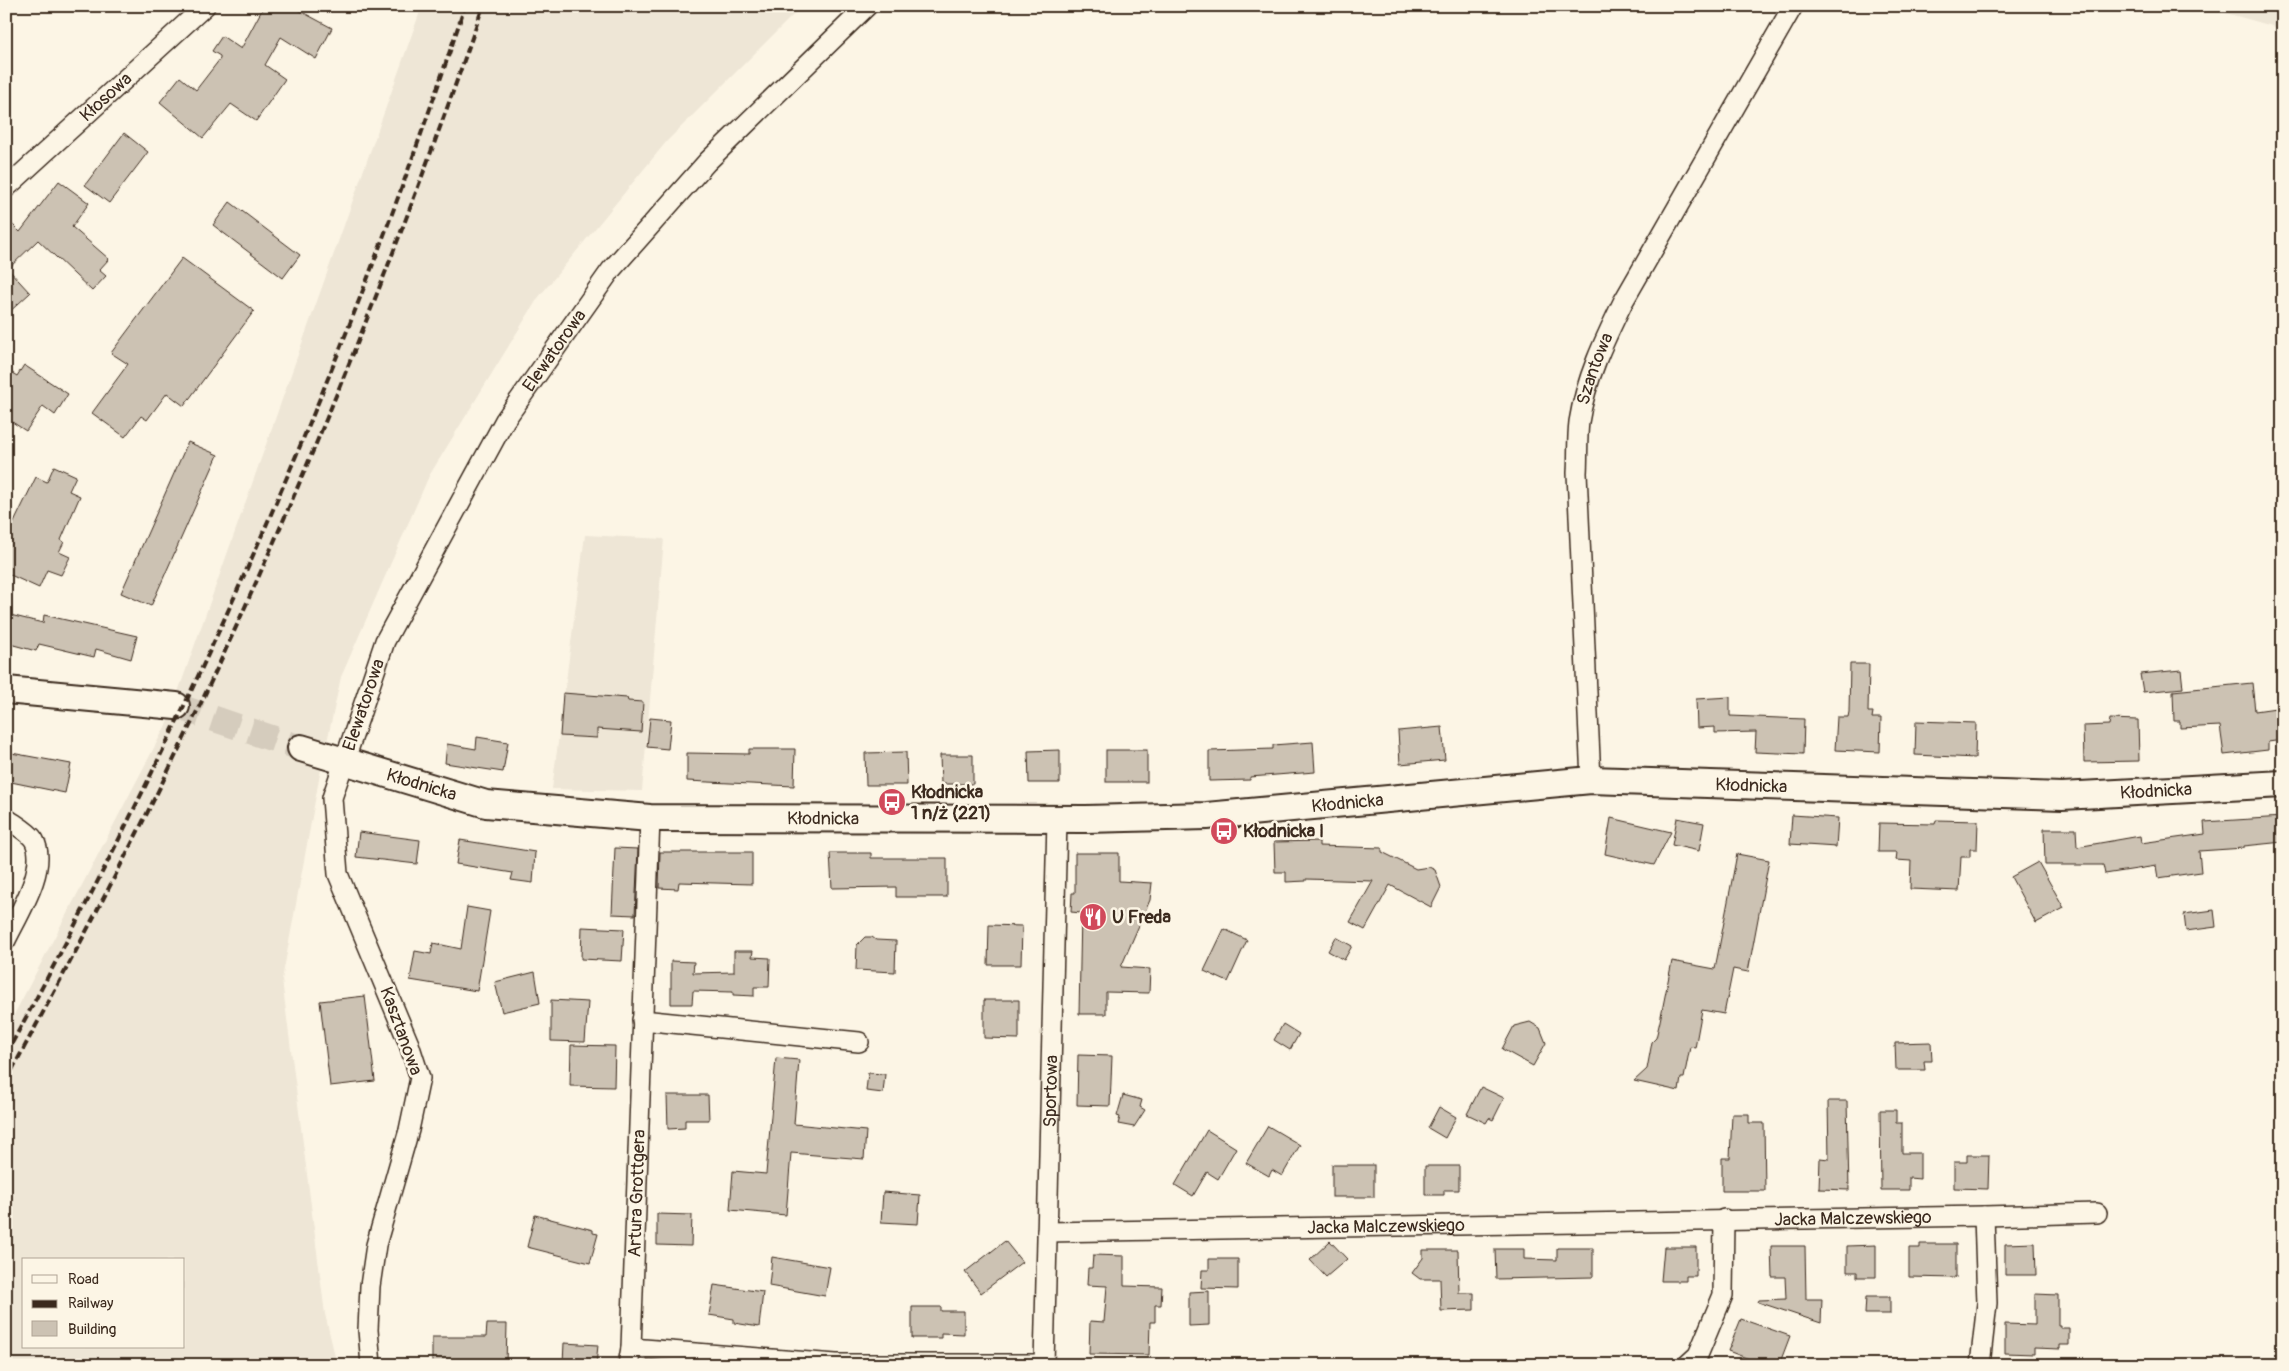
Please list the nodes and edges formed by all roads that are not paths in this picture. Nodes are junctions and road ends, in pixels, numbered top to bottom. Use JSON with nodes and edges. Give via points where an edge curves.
{"nodes":[{"id":1,"x":205,"y":6,"type":"edge"},
{"id":2,"x":866,"y":6,"type":"edge"},
{"id":3,"x":1793,"y":6,"type":"edge"},
{"id":4,"x":6,"y":188,"type":"edge"},
{"id":5,"x":6,"y":690,"type":"edge"},
{"id":6,"x":176,"y":706,"type":"tunnel mouth"},
{"id":7,"x":301,"y":748,"type":"tunnel mouth"},
{"id":8,"x":345,"y":762,"type":"junction"},
{"id":9,"x":1591,"y":780,"type":"junction"},
{"id":10,"x":2283,"y":784,"type":"edge"},
{"id":11,"x":6,"y":818,"type":"edge"},
{"id":12,"x":650,"y":818,"type":"junction"},
{"id":13,"x":1058,"y":819,"type":"junction"},
{"id":14,"x":6,"y":940,"type":"edge"},
{"id":15,"x":642,"y":1020,"type":"junction"},
{"id":16,"x":859,"y":1042,"type":"dead end"},
{"id":17,"x":2097,"y":1213,"type":"dead end"},
{"id":18,"x":1984,"y":1216,"type":"junction"},
{"id":19,"x":1724,"y":1219,"type":"junction"},
{"id":20,"x":1047,"y":1232,"type":"junction"},
{"id":21,"x":629,"y":1356,"type":"edge"},
{"id":22,"x":1044,"y":1364,"type":"edge"},
{"id":23,"x":372,"y":1365,"type":"edge"},
{"id":24,"x":1687,"y":1365,"type":"edge"},
{"id":25,"x":1980,"y":1365,"type":"edge"}],
"edges":[{"from":1,"to":4,"type":"street","name":"Kłosowa"},
{"from":2,"to":8,"type":"street","name":"Elewatorowa","via":[[707,162],[611,270],[505,420],[386,641]]},
{"from":3,"to":9,"type":"street","name":"Szantowa","via":[[1623,302],[1599,350],[1586,388],[1579,423],[1577,473]]},
{"from":5,"to":6,"type":"main road"},
{"from":7,"to":8,"type":"main road","name":"Kłodnicka"},
{"from":8,"to":12,"type":"main road","name":"Kłodnicka","via":[[486,804]]},
{"from":8,"to":23,"type":"street","name":"Kasztanowa","via":[[332,798],[338,874],[420,1078],[409,1130],[376,1245],[368,1330]]},
{"from":9,"to":10,"type":"main road","name":"Kłodnicka","via":[[2062,796]]},
{"from":9,"to":13,"type":"main road","name":"Kłodnicka","via":[[1216,815]]},
{"from":11,"to":14,"type":"street","via":[[34,840],[38,861],[33,886]]},
{"from":12,"to":13,"type":"main road","name":"Kłodnicka"},
{"from":12,"to":15,"type":"street","name":"Artura Grottgera"},
{"from":13,"to":20,"type":"street","name":"Sportowa"},
{"from":15,"to":16,"type":"street"},
{"from":15,"to":21,"type":"street","name":"Artura Grottgera"},
{"from":17,"to":18,"type":"street","name":"Jacka Malczewskiego"},
{"from":18,"to":19,"type":"street","name":"Jacka Malczewskiego"},
{"from":18,"to":25,"type":"street","via":[[1987,1303]]},
{"from":19,"to":20,"type":"street","name":"Jacka Malczewskiego"},
{"from":19,"to":24,"type":"street","via":[[1723,1295],[1698,1355]]},
{"from":20,"to":22,"type":"street","name":"Sportowa"},
{"from":21,"to":22,"type":"street","via":[[836,1364]]}]}
